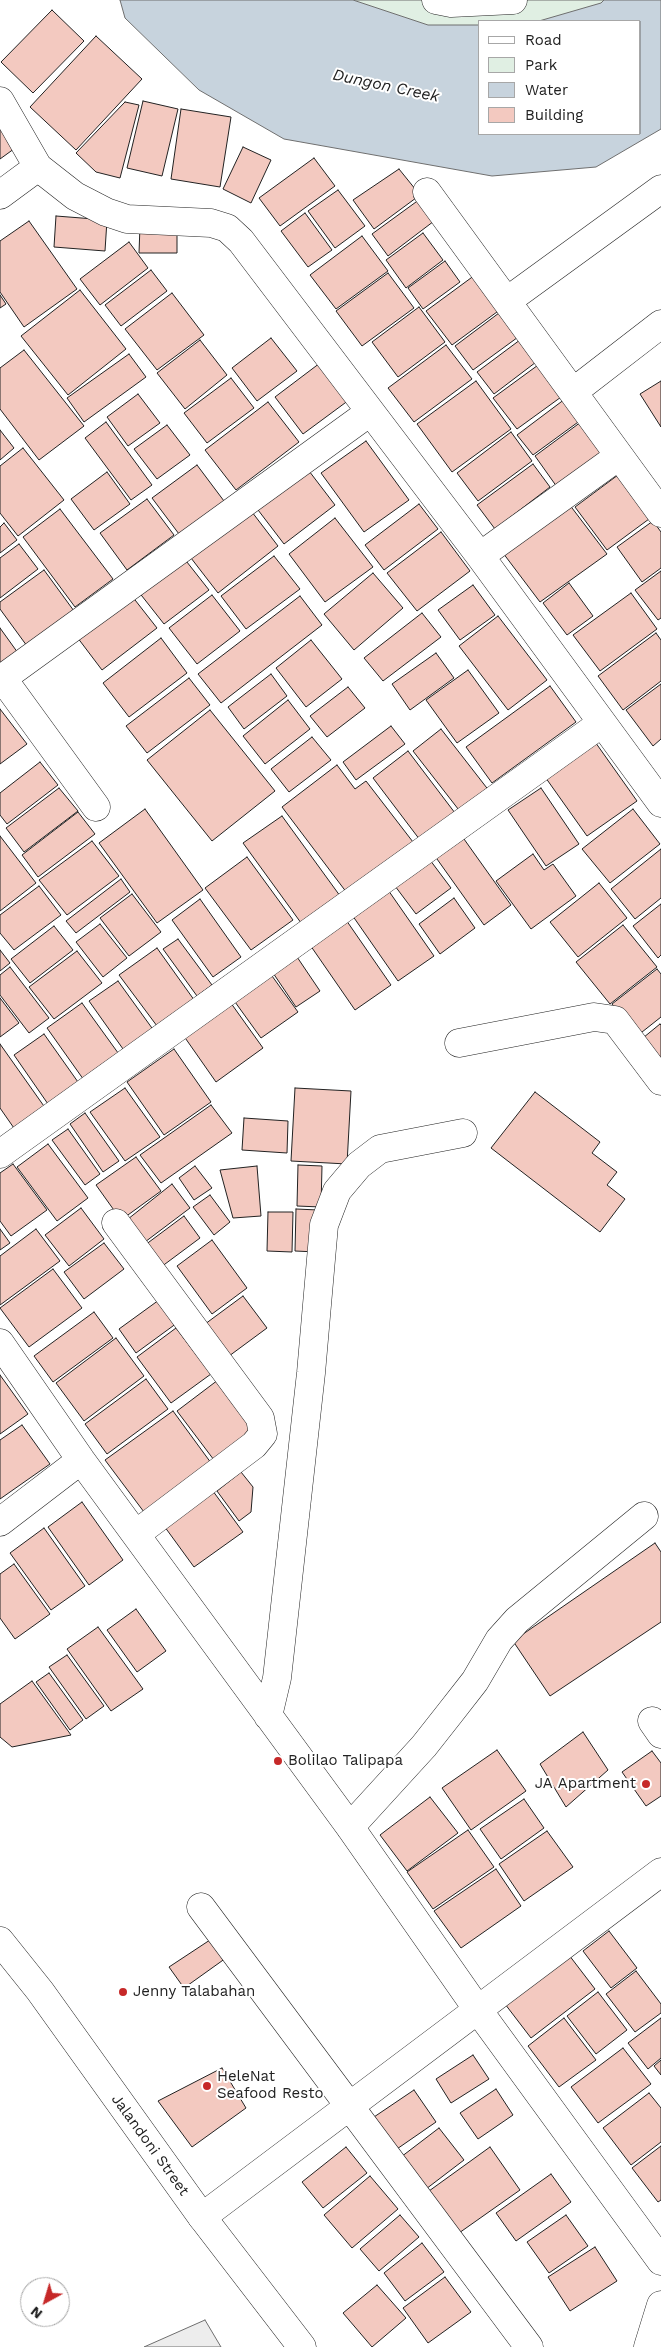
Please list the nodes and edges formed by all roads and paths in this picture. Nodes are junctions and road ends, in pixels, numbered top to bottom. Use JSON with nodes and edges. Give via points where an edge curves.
{"nodes":[{"id":1,"x":436,"y":0,"type":"edge"},
{"id":2,"x":513,"y":0,"type":"edge"},
{"id":3,"x":0,"y":100,"type":"edge"},
{"id":4,"x":38,"y":167,"type":"junction"},
{"id":5,"x":661,"y":189,"type":"edge"},
{"id":6,"x":427,"y":192,"type":"dead end"},
{"id":7,"x":0,"y":195,"type":"edge"},
{"id":8,"x":507,"y":301,"type":"junction"},
{"id":9,"x":661,"y":324,"type":"edge"},
{"id":10,"x":573,"y":392,"type":"junction"},
{"id":11,"x":370,"y":412,"type":"junction"},
{"id":12,"x":619,"y":456,"type":"junction"},
{"id":13,"x":653,"y":484,"type":"edge"},
{"id":14,"x":661,"y":513,"type":"edge"},
{"id":15,"x":480,"y":556,"type":"junction"},
{"id":16,"x":1,"y":679,"type":"edge"},
{"id":17,"x":602,"y":723,"type":"junction"},
{"id":18,"x":661,"y":803,"type":"edge"},
{"id":19,"x":96,"y":806,"type":"dead end"},
{"id":20,"x":459,"y":1043,"type":"dead end"},
{"id":21,"x":661,"y":1081,"type":"edge"},
{"id":22,"x":463,"y":1133,"type":"dead end"},
{"id":23,"x":0,"y":1154,"type":"edge"},
{"id":24,"x":116,"y":1223,"type":"dead end"},
{"id":25,"x":0,"y":1343,"type":"edge"},
{"id":26,"x":81,"y":1460,"type":"junction"},
{"id":27,"x":644,"y":1516,"type":"dead end"},
{"id":28,"x":0,"y":1522,"type":"edge"},
{"id":29,"x":136,"y":1534,"type":"junction"},
{"id":30,"x":268,"y":1716,"type":"junction"},
{"id":31,"x":350,"y":1827,"type":"junction"},
{"id":32,"x":661,"y":1872,"type":"edge"},
{"id":33,"x":201,"y":1907,"type":"dead end"},
{"id":34,"x":0,"y":1941,"type":"edge"},
{"id":35,"x":478,"y":2010,"type":"junction"},
{"id":36,"x":349,"y":2107,"type":"junction"},
{"id":37,"x":202,"y":2217,"type":"junction"},
{"id":38,"x":661,"y":2261,"type":"edge"},
{"id":39,"x":661,"y":2305,"type":"edge"},
{"id":40,"x":302,"y":2347,"type":"edge"},
{"id":41,"x":529,"y":2347,"type":"edge"},
{"id":42,"x":648,"y":2347,"type":"edge"}],
"edges":[{"from":1,"to":2,"type":"street","via":[[451,3]]},
{"from":3,"to":4,"type":"street"},
{"from":4,"to":7,"type":"street"},
{"from":4,"to":11,"type":"street","via":[[75,196],[127,219],[211,223],[227,228],[241,241]]},
{"from":5,"to":8,"type":"street"},
{"from":6,"to":8,"type":"street"},
{"from":8,"to":10,"type":"street"},
{"from":9,"to":10,"type":"street"},
{"from":10,"to":12,"type":"street"},
{"from":11,"to":15,"type":"street"},
{"from":11,"to":16,"type":"street"},
{"from":12,"to":13,"type":"street"},
{"from":12,"to":15,"type":"street"},
{"from":13,"to":14,"type":"street"},
{"from":15,"to":17,"type":"street"},
{"from":16,"to":19,"type":"street"},
{"from":17,"to":18,"type":"street"},
{"from":17,"to":23,"type":"street"},
{"from":20,"to":21,"type":"street","via":[[594,1017],[615,1020]]},
{"from":22,"to":30,"type":"street","via":[[380,1149],[359,1165],[337,1191],[324,1225],[280,1659]]},
{"from":24,"to":29,"type":"street","via":[[260,1418],[263,1434],[254,1445]]},
{"from":25,"to":26,"type":"street"},
{"from":26,"to":28,"type":"street"},
{"from":26,"to":29,"type":"street"},
{"from":27,"to":31,"type":"street","via":[[516,1620],[499,1640],[475,1681],[424,1746]]},
{"from":29,"to":30,"type":"street"},
{"from":30,"to":31,"type":"street"},
{"from":31,"to":35,"type":"street"},
{"from":32,"to":35,"type":"street"},
{"from":33,"to":36,"type":"street"},
{"from":34,"to":37,"type":"street","name":"Jalandoni Street"},
{"from":35,"to":36,"type":"street"},
{"from":35,"to":38,"type":"street"},
{"from":36,"to":37,"type":"street"},
{"from":36,"to":41,"type":"street"},
{"from":37,"to":40,"type":"street","name":"Jalandoni Street"},
{"from":39,"to":42,"type":"street"}]}
